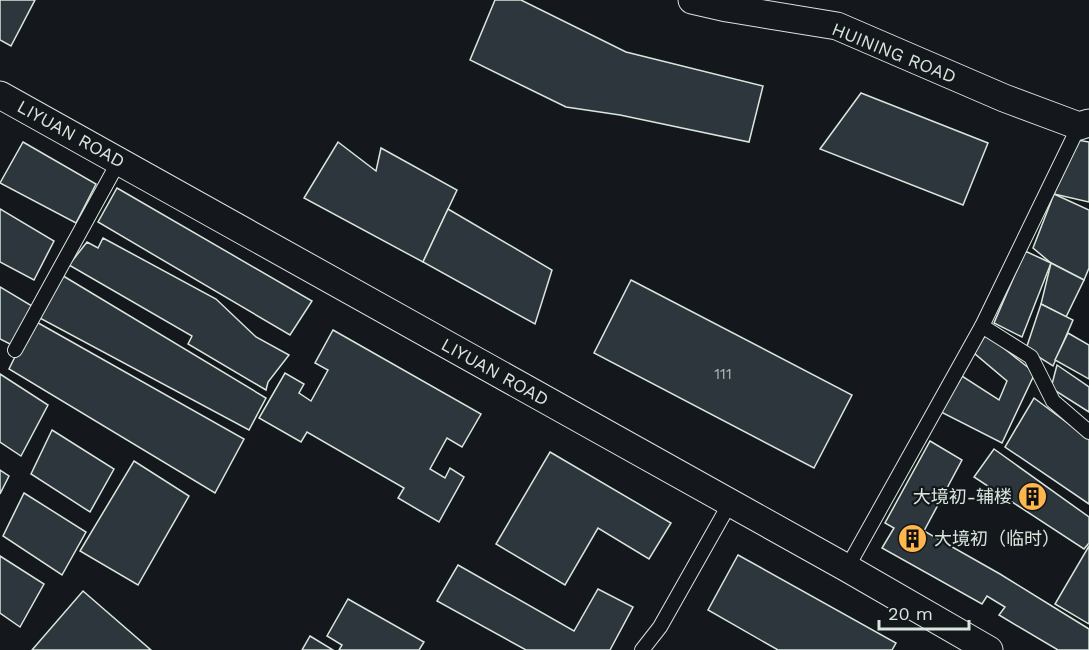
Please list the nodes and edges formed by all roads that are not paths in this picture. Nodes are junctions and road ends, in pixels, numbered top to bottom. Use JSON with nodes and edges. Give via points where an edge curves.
{"nodes":[{"id":1,"x":692,"y":0,"type":"edge"},
{"id":2,"x":0,"y":95,"type":"edge"},
{"id":3,"x":1084,"y":125,"type":"edge"},
{"id":4,"x":119,"y":161,"type":"junction"},
{"id":5,"x":982,"y":326,"type":"junction"},
{"id":6,"x":15,"y":350,"type":"dead end"},
{"id":7,"x":1089,"y":432,"type":"edge"},
{"id":8,"x":730,"y":503,"type":"junction"},
{"id":9,"x":847,"y":568,"type":"junction"},
{"id":10,"x":642,"y":650,"type":"edge"},
{"id":11,"x":989,"y":650,"type":"edge"}],
"edges":[{"from":1,"to":3,"type":"street","name":"HUINING ROAD","via":[[837,26],[1004,98]]},
{"from":2,"to":4,"type":"street","name":"LIYUAN ROAD"},
{"from":3,"to":5,"type":"lane"},
{"from":4,"to":6,"type":"lane"},
{"from":4,"to":8,"type":"street","name":"LIYUAN ROAD"},
{"from":5,"to":7,"type":"lane","via":[[1031,357],[1053,401]]},
{"from":5,"to":9,"type":"lane"},
{"from":8,"to":9,"type":"street","name":"LIYUAN ROAD"},
{"from":8,"to":10,"type":"lane","via":[[660,627]]},
{"from":9,"to":11,"type":"street","name":"LIYUAN ROAD"}]}
